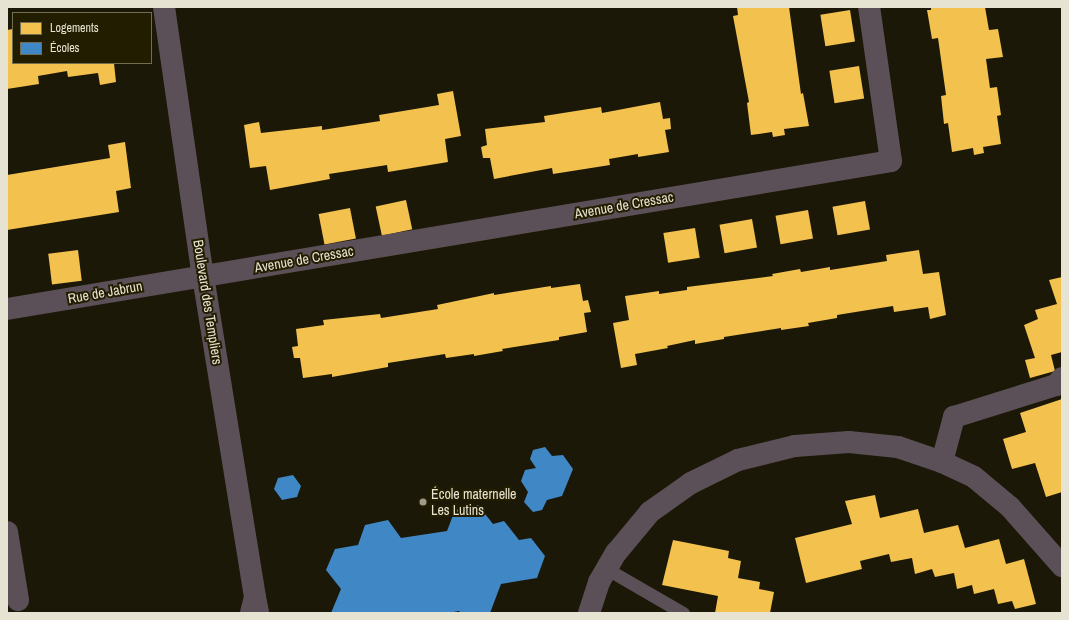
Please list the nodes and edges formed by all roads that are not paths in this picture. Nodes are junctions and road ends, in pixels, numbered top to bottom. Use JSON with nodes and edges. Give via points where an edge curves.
{"nodes":[{"id":1,"x":164,"y":7,"type":"edge"},
{"id":2,"x":869,"y":7,"type":"edge"},
{"id":3,"x":203,"y":276,"type":"junction"},
{"id":4,"x":7,"y":309,"type":"edge"},
{"id":5,"x":1062,"y":378,"type":"edge"},
{"id":6,"x":942,"y":462,"type":"junction"},
{"id":7,"x":7,"y":532,"type":"edge"},
{"id":8,"x":1062,"y":566,"type":"edge"},
{"id":9,"x":606,"y":569,"type":"junction"},
{"id":10,"x":18,"y":600,"type":"dead end"},
{"id":11,"x":255,"y":608,"type":"edge"},
{"id":12,"x":589,"y":613,"type":"edge"},
{"id":13,"x":683,"y":613,"type":"edge"}],
"edges":[{"from":1,"to":3,"type":"street","name":"Boulevard des Templiers"},
{"from":2,"to":3,"type":"street","name":"Avenue de Cressac","via":[[891,161]]},
{"from":3,"to":4,"type":"street","name":"Rue de Jabrun"},
{"from":3,"to":11,"type":"street","name":"Boulevard des Templiers"},
{"from":5,"to":6,"type":"street","via":[[1056,385],[954,417]]},
{"from":6,"to":8,"type":"street","via":[[974,477],[1010,507]]},
{"from":6,"to":9,"type":"street","via":[[898,447],[849,442],[795,446],[738,460],[690,483],[650,512],[616,552]]},
{"from":7,"to":10,"type":"street"},
{"from":9,"to":12,"type":"street"},
{"from":9,"to":13,"type":"lane"}]}
